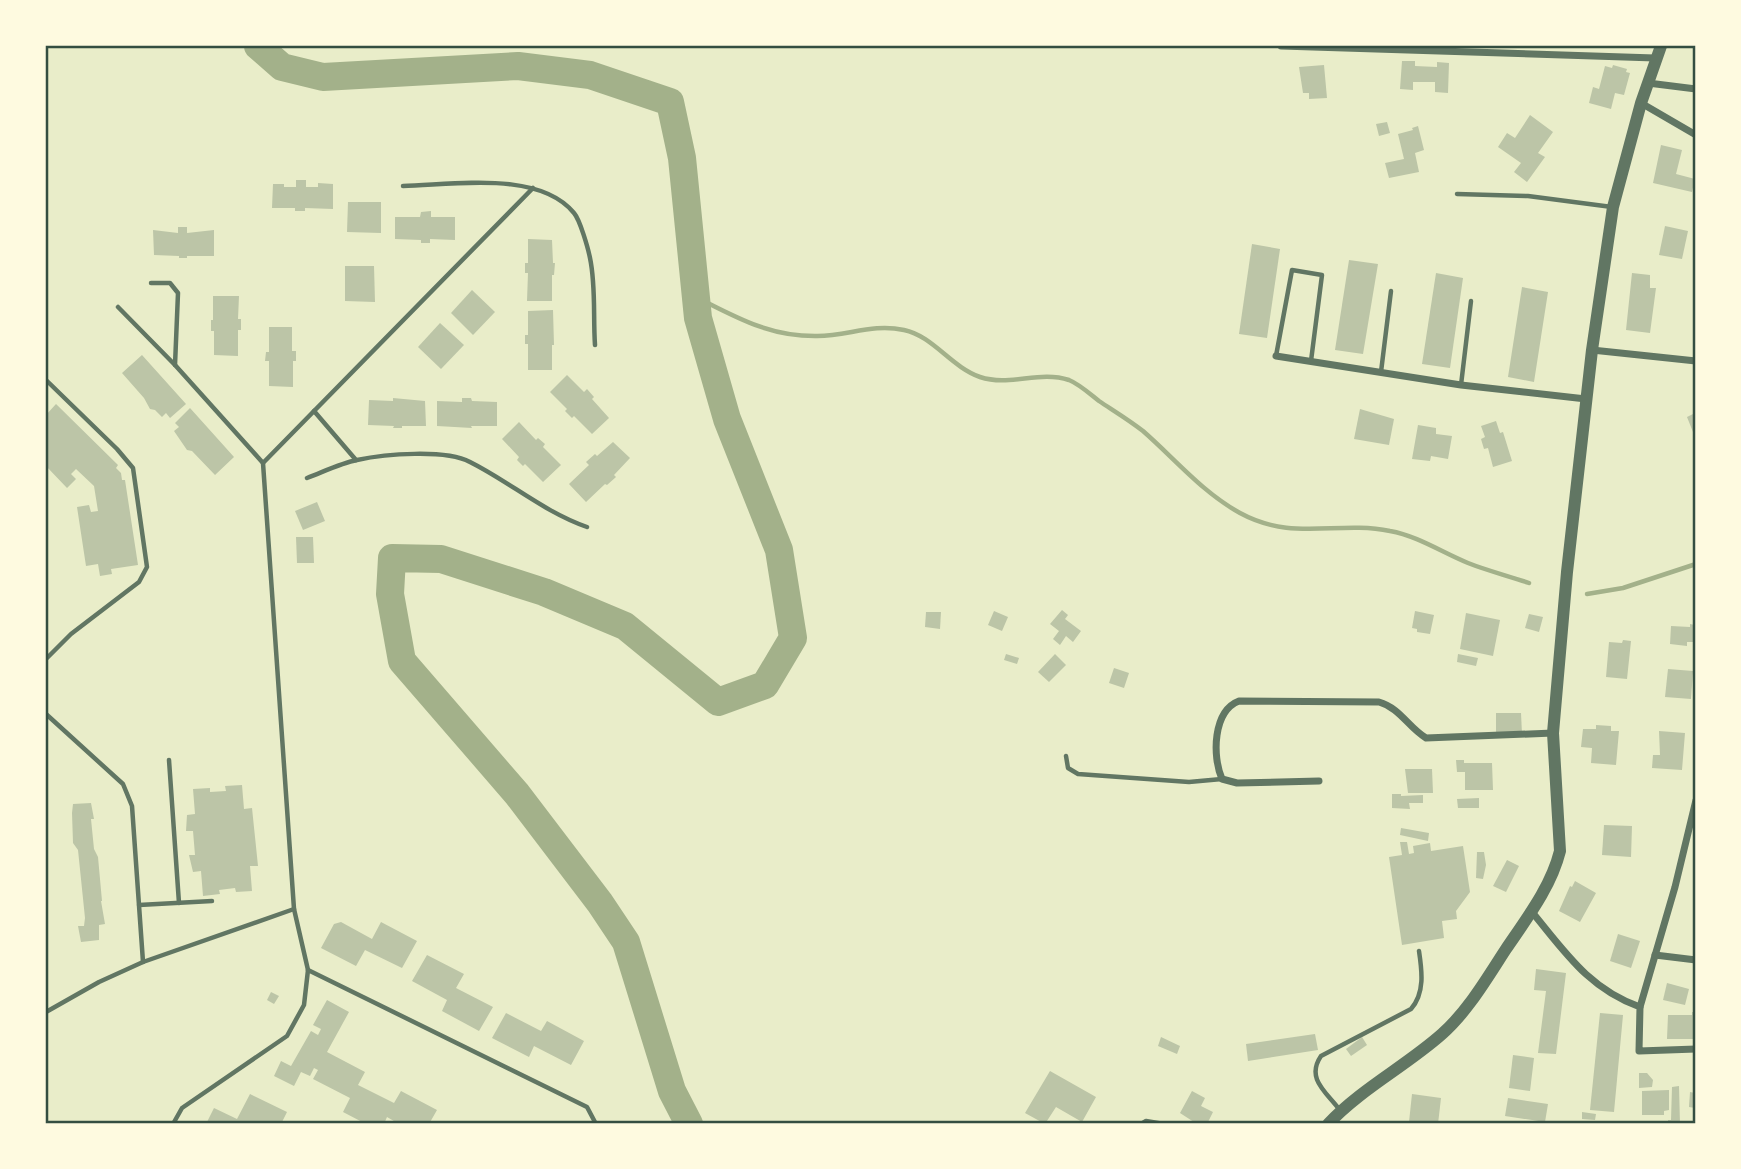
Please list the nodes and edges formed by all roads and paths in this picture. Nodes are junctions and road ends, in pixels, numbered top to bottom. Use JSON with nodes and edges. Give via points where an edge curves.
{"nodes":[{"id":1,"x":1281,"y":46,"type":"edge"},
{"id":2,"x":1661,"y":46,"type":"edge"},
{"id":3,"x":1655,"y":58,"type":"junction"},
{"id":4,"x":1647,"y":83,"type":"junction"},
{"id":5,"x":1696,"y":89,"type":"edge"},
{"id":6,"x":1641,"y":103,"type":"junction"},
{"id":7,"x":1696,"y":135,"type":"edge"},
{"id":8,"x":403,"y":186,"type":"dead end"},
{"id":9,"x":533,"y":188,"type":"junction"},
{"id":10,"x":1457,"y":194,"type":"dead end"},
{"id":11,"x":1613,"y":207,"type":"junction"},
{"id":12,"x":151,"y":283,"type":"dead end"},
{"id":13,"x":1391,"y":291,"type":"dead end"},
{"id":14,"x":1471,"y":301,"type":"dead end"},
{"id":15,"x":118,"y":307,"type":"dead end"},
{"id":16,"x":595,"y":345,"type":"dead end"},
{"id":17,"x":1592,"y":350,"type":"junction"},
{"id":18,"x":1276,"y":356,"type":"joint"},
{"id":19,"x":1311,"y":361,"type":"junction"},
{"id":20,"x":1696,"y":361,"type":"edge"},
{"id":21,"x":175,"y":365,"type":"junction"},
{"id":22,"x":1381,"y":373,"type":"junction"},
{"id":23,"x":46,"y":380,"type":"edge"},
{"id":24,"x":1461,"y":385,"type":"junction"},
{"id":25,"x":1586,"y":400,"type":"junction"},
{"id":26,"x":314,"y":411,"type":"junction"},
{"id":27,"x":356,"y":460,"type":"junction"},
{"id":28,"x":263,"y":463,"type":"junction"},
{"id":29,"x":307,"y":478,"type":"dead end"},
{"id":30,"x":587,"y":527,"type":"dead end"},
{"id":31,"x":46,"y":659,"type":"edge"},
{"id":32,"x":46,"y":714,"type":"edge"},
{"id":33,"x":1553,"y":733,"type":"junction"},
{"id":34,"x":1066,"y":756,"type":"dead end"},
{"id":35,"x":169,"y":760,"type":"dead end"},
{"id":36,"x":1222,"y":779,"type":"junction"},
{"id":37,"x":1319,"y":781,"type":"dead end"},
{"id":38,"x":1696,"y":800,"type":"edge"},
{"id":39,"x":1692,"y":831,"type":"edge"},
{"id":40,"x":212,"y":901,"type":"dead end"},
{"id":41,"x":179,"y":903,"type":"junction"},
{"id":42,"x":139,"y":905,"type":"junction"},
{"id":43,"x":294,"y":909,"type":"junction"},
{"id":44,"x":1532,"y":912,"type":"junction"},
{"id":45,"x":1419,"y":951,"type":"dead end"},
{"id":46,"x":1655,"y":955,"type":"junction"},
{"id":47,"x":1696,"y":960,"type":"edge"},
{"id":48,"x":143,"y":962,"type":"junction"},
{"id":49,"x":308,"y":970,"type":"junction"},
{"id":50,"x":1640,"y":1007,"type":"junction"},
{"id":51,"x":46,"y":1012,"type":"edge"},
{"id":52,"x":1696,"y":1049,"type":"edge"},
{"id":53,"x":1340,"y":1111,"type":"junction"},
{"id":54,"x":173,"y":1124,"type":"edge"},
{"id":55,"x":596,"y":1124,"type":"edge"},
{"id":56,"x":1141,"y":1124,"type":"edge"},
{"id":57,"x":1164,"y":1124,"type":"edge"},
{"id":58,"x":1328,"y":1124,"type":"edge"}],
"edges":[{"from":1,"to":3,"type":"street"},
{"from":2,"to":3,"type":"street"},
{"from":3,"to":4,"type":"street"},
{"from":4,"to":5,"type":"street"},
{"from":4,"to":6,"type":"street"},
{"from":6,"to":7,"type":"street"},
{"from":6,"to":11,"type":"street"},
{"from":8,"to":9,"type":"lane","via":[[504,184]]},
{"from":9,"to":16,"type":"lane","via":[[557,197],[576,214],[590,258]]},
{"from":9,"to":26,"type":"lane"},
{"from":10,"to":11,"type":"lane","via":[[1528,196]]},
{"from":11,"to":17,"type":"street"},
{"from":12,"to":21,"type":"lane","via":[[170,283],[178,293]]},
{"from":13,"to":22,"type":"lane"},
{"from":14,"to":24,"type":"lane"},
{"from":15,"to":21,"type":"lane"},
{"from":17,"to":20,"type":"street"},
{"from":17,"to":25,"type":"street"},
{"from":18,"to":19,"type":"street"},
{"from":18,"to":19,"type":"lane","via":[[1292,270],[1322,275]]},
{"from":19,"to":22,"type":"street"},
{"from":21,"to":28,"type":"lane"},
{"from":22,"to":24,"type":"street"},
{"from":23,"to":31,"type":"lane","via":[[132,468],[147,567],[139,582]]},
{"from":24,"to":25,"type":"street"},
{"from":25,"to":33,"type":"street"},
{"from":26,"to":27,"type":"lane"},
{"from":26,"to":28,"type":"lane"},
{"from":27,"to":29,"type":"lane"},
{"from":27,"to":30,"type":"lane","via":[[439,455],[467,460],[564,519]]},
{"from":28,"to":43,"type":"lane"},
{"from":32,"to":42,"type":"lane","via":[[124,785],[132,806]]},
{"from":33,"to":36,"type":"street","via":[[1426,738],[1389,705],[1379,702],[1239,701],[1222,715],[1217,733]]},
{"from":33,"to":44,"type":"street","via":[[1560,851]]},
{"from":34,"to":36,"type":"lane","via":[[1068,768],[1078,774],[1189,782]]},
{"from":35,"to":41,"type":"lane"},
{"from":36,"to":37,"type":"street","via":[[1237,783]]},
{"from":38,"to":39,"type":"street"},
{"from":39,"to":46,"type":"street"},
{"from":40,"to":41,"type":"lane"},
{"from":41,"to":42,"type":"lane"},
{"from":42,"to":48,"type":"lane"},
{"from":43,"to":48,"type":"lane"},
{"from":43,"to":49,"type":"lane"},
{"from":44,"to":50,"type":"street","via":[[1586,975],[1616,999]]},
{"from":44,"to":53,"type":"street","via":[[1483,986],[1443,1033]]},
{"from":45,"to":53,"type":"lane","via":[[1422,977],[1411,1009],[1321,1056],[1314,1066],[1314,1076]]},
{"from":46,"to":47,"type":"street"},
{"from":46,"to":50,"type":"street"},
{"from":48,"to":51,"type":"lane"},
{"from":49,"to":54,"type":"lane","via":[[304,1006],[287,1035],[182,1108]]},
{"from":49,"to":55,"type":"lane","via":[[587,1107]]},
{"from":50,"to":52,"type":"street","via":[[1639,1051]]},
{"from":53,"to":58,"type":"street"},
{"from":56,"to":57,"type":"lane"}]}
